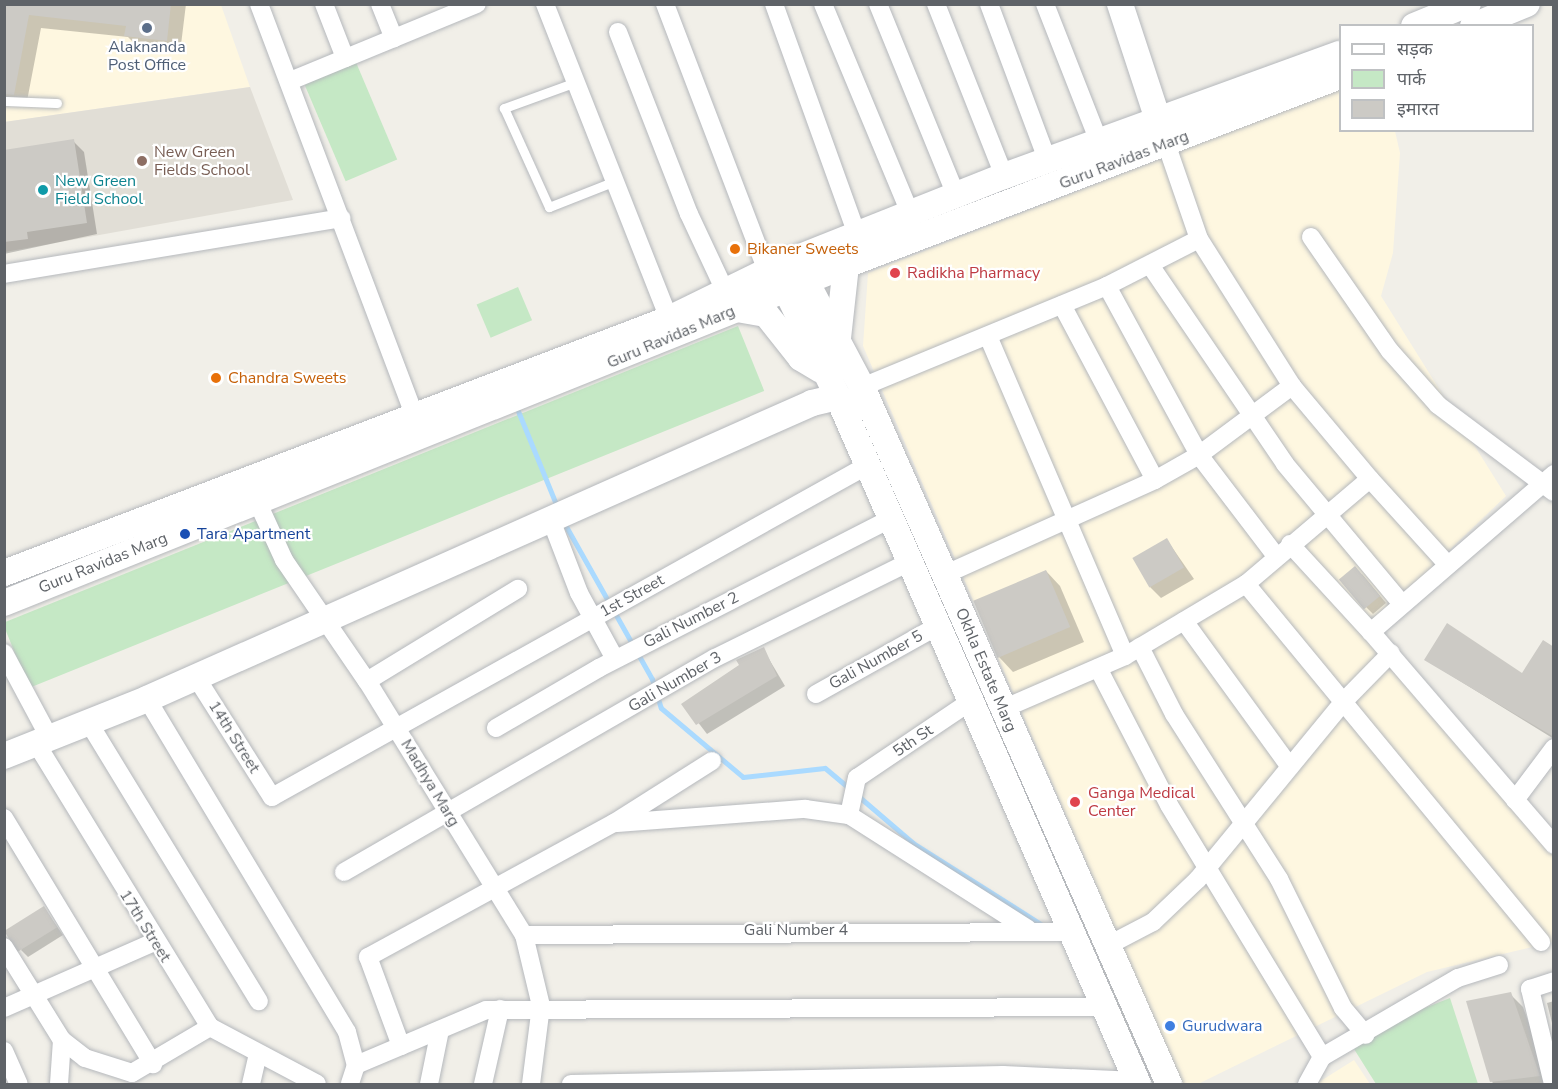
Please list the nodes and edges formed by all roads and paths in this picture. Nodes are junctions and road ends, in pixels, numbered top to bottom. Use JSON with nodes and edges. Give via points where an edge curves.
{"nodes":[{"id":1,"x":259,"y":4,"type":"edge"},
{"id":2,"x":324,"y":4,"type":"edge"},
{"id":3,"x":380,"y":4,"type":"edge"},
{"id":4,"x":427,"y":4,"type":"edge"},
{"id":5,"x":477,"y":4,"type":"edge"},
{"id":6,"x":545,"y":4,"type":"edge"},
{"id":7,"x":665,"y":4,"type":"edge"},
{"id":8,"x":774,"y":4,"type":"edge"},
{"id":9,"x":824,"y":4,"type":"edge"},
{"id":10,"x":878,"y":4,"type":"edge"},
{"id":11,"x":936,"y":4,"type":"edge"},
{"id":12,"x":989,"y":4,"type":"edge"},
{"id":13,"x":1046,"y":4,"type":"edge"},
{"id":14,"x":1120,"y":4,"type":"edge"},
{"id":15,"x":1468,"y":4,"type":"edge"},
{"id":16,"x":1527,"y":4,"type":"edge"},
{"id":17,"x":1420,"y":17,"type":"edge"},
{"id":18,"x":434,"y":22,"type":"junction"},
{"id":19,"x":1478,"y":24,"type":"edge"},
{"id":20,"x":618,"y":32,"type":"dead end"},
{"id":21,"x":394,"y":38,"type":"junction"},
{"id":22,"x":1339,"y":55,"type":"edge"},
{"id":23,"x":345,"y":58,"type":"junction"},
{"id":24,"x":1339,"y":77,"type":"edge"},
{"id":25,"x":290,"y":81,"type":"junction"},
{"id":26,"x":576,"y":82,"type":"junction"},
{"id":27,"x":4,"y":101,"type":"edge"},
{"id":28,"x":57,"y":103,"type":"dead end"},
{"id":29,"x":1163,"y":133,"type":"junction"},
{"id":30,"x":1099,"y":142,"type":"junction"},
{"id":31,"x":1048,"y":162,"type":"junction"},
{"id":32,"x":1004,"y":176,"type":"junction"},
{"id":33,"x":615,"y":181,"type":"junction"},
{"id":34,"x":956,"y":195,"type":"junction"},
{"id":35,"x":910,"y":213,"type":"junction"},
{"id":36,"x":341,"y":218,"type":"junction"},
{"id":37,"x":857,"y":234,"type":"junction"},
{"id":38,"x":1311,"y":237,"type":"dead end"},
{"id":39,"x":1199,"y":239,"type":"junction"},
{"id":40,"x":846,"y":265,"type":"junction"},
{"id":41,"x":1150,"y":265,"type":"junction"},
{"id":42,"x":4,"y":274,"type":"edge"},
{"id":43,"x":786,"y":274,"type":"junction"},
{"id":44,"x":1107,"y":286,"type":"junction"},
{"id":45,"x":731,"y":300,"type":"junction"},
{"id":46,"x":1062,"y":305,"type":"junction"},
{"id":47,"x":669,"y":319,"type":"junction"},
{"id":48,"x":988,"y":336,"type":"junction"},
{"id":49,"x":838,"y":338,"type":"junction"},
{"id":50,"x":824,"y":371,"type":"junction"},
{"id":51,"x":1292,"y":386,"type":"junction"},
{"id":52,"x":862,"y":387,"type":"junction"},
{"id":53,"x":838,"y":397,"type":"junction"},
{"id":54,"x":414,"y":414,"type":"junction"},
{"id":55,"x":1253,"y":415,"type":"junction"},
{"id":56,"x":1199,"y":455,"type":"junction"},
{"id":57,"x":868,"y":465,"type":"junction"},
{"id":58,"x":1370,"y":479,"type":"junction"},
{"id":59,"x":1155,"y":480,"type":"junction"},
{"id":60,"x":1550,"y":484,"type":"edge"},
{"id":61,"x":258,"y":501,"type":"junction"},
{"id":62,"x":1324,"y":516,"type":"junction"},
{"id":63,"x":890,"y":519,"type":"junction"},
{"id":64,"x":551,"y":520,"type":"junction"},
{"id":65,"x":1067,"y":520,"type":"junction"},
{"id":66,"x":1290,"y":544,"type":"junction"},
{"id":67,"x":1275,"y":556,"type":"junction"},
{"id":68,"x":909,"y":562,"type":"junction"},
{"id":69,"x":1448,"y":565,"type":"junction"},
{"id":70,"x":4,"y":573,"type":"edge"},
{"id":71,"x":946,"y":574,"type":"junction"},
{"id":72,"x":1246,"y":584,"type":"junction"},
{"id":73,"x":518,"y":589,"type":"dead end"},
{"id":74,"x":4,"y":603,"type":"edge"},
{"id":75,"x":1402,"y":604,"type":"junction"},
{"id":76,"x":324,"y":616,"type":"junction"},
{"id":77,"x":591,"y":618,"type":"junction"},
{"id":78,"x":1184,"y":621,"type":"junction"},
{"id":79,"x":936,"y":627,"type":"junction"},
{"id":80,"x":1371,"y":632,"type":"junction"},
{"id":81,"x":1132,"y":652,"type":"junction"},
{"id":82,"x":4,"y":653,"type":"edge"},
{"id":83,"x":1391,"y":653,"type":"junction"},
{"id":84,"x":615,"y":659,"type":"junction"},
{"id":85,"x":1098,"y":668,"type":"junction"},
{"id":86,"x":196,"y":677,"type":"junction"},
{"id":87,"x":367,"y":681,"type":"junction"},
{"id":88,"x":816,"y":694,"type":"dead end"},
{"id":89,"x":147,"y":699,"type":"junction"},
{"id":90,"x":1344,"y":701,"type":"junction"},
{"id":91,"x":968,"y":703,"type":"junction"},
{"id":92,"x":1003,"y":709,"type":"junction"},
{"id":93,"x":89,"y":723,"type":"junction"},
{"id":94,"x":396,"y":727,"type":"junction"},
{"id":95,"x":496,"y":728,"type":"dead end"},
{"id":96,"x":42,"y":740,"type":"junction"},
{"id":97,"x":1553,"y":750,"type":"edge"},
{"id":98,"x":4,"y":756,"type":"edge"},
{"id":99,"x":712,"y":761,"type":"dead end"},
{"id":100,"x":1290,"y":767,"type":"junction"},
{"id":101,"x":273,"y":797,"type":"joint"},
{"id":102,"x":1515,"y":800,"type":"junction"},
{"id":103,"x":450,"y":816,"type":"junction"},
{"id":104,"x":849,"y":816,"type":"junction"},
{"id":105,"x":4,"y":818,"type":"edge"},
{"id":106,"x":1244,"y":822,"type":"junction"},
{"id":107,"x":614,"y":823,"type":"junction"},
{"id":108,"x":1554,"y":845,"type":"edge"},
{"id":109,"x":1207,"y":868,"type":"junction"},
{"id":110,"x":344,"y":872,"type":"dead end"},
{"id":111,"x":495,"y":890,"type":"junction"},
{"id":112,"x":1028,"y":929,"type":"junction"},
{"id":113,"x":1068,"y":932,"type":"junction"},
{"id":114,"x":524,"y":935,"type":"junction"},
{"id":115,"x":154,"y":942,"type":"junction"},
{"id":116,"x":1541,"y":942,"type":"dead end"},
{"id":117,"x":4,"y":947,"type":"edge"},
{"id":118,"x":1105,"y":947,"type":"junction"},
{"id":119,"x":1499,"y":965,"type":"dead end"},
{"id":120,"x":96,"y":970,"type":"junction"},
{"id":121,"x":1554,"y":981,"type":"edge"},
{"id":122,"x":34,"y":993,"type":"junction"},
{"id":123,"x":260,"y":1001,"type":"dead end"},
{"id":124,"x":541,"y":1006,"type":"junction"},
{"id":125,"x":1101,"y":1007,"type":"junction"},
{"id":126,"x":4,"y":1008,"type":"edge"},
{"id":127,"x":500,"y":1009,"type":"junction"},
{"id":128,"x":210,"y":1027,"type":"junction"},
{"id":129,"x":440,"y":1030,"type":"junction"},
{"id":130,"x":1366,"y":1035,"type":"junction"},
{"id":131,"x":62,"y":1040,"type":"junction"},
{"id":132,"x":401,"y":1046,"type":"junction"},
{"id":133,"x":4,"y":1051,"type":"edge"},
{"id":134,"x":257,"y":1057,"type":"junction"},
{"id":135,"x":1322,"y":1057,"type":"junction"},
{"id":136,"x":153,"y":1064,"type":"junction"},
{"id":137,"x":356,"y":1065,"type":"junction"},
{"id":138,"x":107,"y":1076,"type":"edge"},
{"id":139,"x":292,"y":1078,"type":"edge"},
{"id":140,"x":1138,"y":1083,"type":"edge"},
{"id":141,"x":19,"y":1084,"type":"edge"},
{"id":142,"x":59,"y":1084,"type":"edge"},
{"id":143,"x":250,"y":1084,"type":"edge"},
{"id":144,"x":317,"y":1084,"type":"edge"},
{"id":145,"x":350,"y":1084,"type":"edge"},
{"id":146,"x":429,"y":1084,"type":"edge"},
{"id":147,"x":483,"y":1084,"type":"edge"},
{"id":148,"x":531,"y":1084,"type":"edge"},
{"id":149,"x":571,"y":1084,"type":"edge"},
{"id":150,"x":1169,"y":1084,"type":"edge"},
{"id":151,"x":1307,"y":1084,"type":"edge"},
{"id":152,"x":1553,"y":1084,"type":"edge"}],
"edges":[{"from":1,"to":25,"type":"street"},
{"from":2,"to":23,"type":"street"},
{"from":3,"to":21,"type":"street"},
{"from":4,"to":18,"type":"street"},
{"from":5,"to":18,"type":"street"},
{"from":6,"to":26,"type":"street"},
{"from":7,"to":43,"type":"street"},
{"from":8,"to":37,"type":"street"},
{"from":9,"to":35,"type":"street"},
{"from":10,"to":34,"type":"street"},
{"from":11,"to":32,"type":"street"},
{"from":12,"to":31,"type":"street"},
{"from":13,"to":30,"type":"street"},
{"from":14,"to":29,"type":"main road"},
{"from":15,"to":17,"type":"main road"},
{"from":16,"to":19,"type":"main road"},
{"from":18,"to":21,"type":"street"},
{"from":20,"to":45,"type":"street","via":[[689,214]]},
{"from":21,"to":23,"type":"street"},
{"from":22,"to":29,"type":"main road","name":"Guru Ravidas Marg"},
{"from":23,"to":25,"type":"street"},
{"from":24,"to":29,"type":"main road","name":"Guru Ravidas Marg"},
{"from":25,"to":36,"type":"street"},
{"from":26,"to":33,"type":"street"},
{"from":26,"to":33,"type":"lane","via":[[504,108],[549,207]]},
{"from":27,"to":28,"type":"lane"},
{"from":29,"to":30,"type":"main road","name":"Guru Ravidas Marg"},
{"from":29,"to":39,"type":"street"},
{"from":29,"to":40,"type":"main road","name":"Guru Ravidas Marg"},
{"from":30,"to":31,"type":"main road","name":"Guru Ravidas Marg"},
{"from":31,"to":32,"type":"main road","name":"Guru Ravidas Marg"},
{"from":32,"to":34,"type":"main road","name":"Guru Ravidas Marg"},
{"from":33,"to":47,"type":"street"},
{"from":34,"to":35,"type":"main road","name":"Guru Ravidas Marg"},
{"from":35,"to":37,"type":"main road","name":"Guru Ravidas Marg"},
{"from":36,"to":42,"type":"street"},
{"from":36,"to":54,"type":"street"},
{"from":37,"to":43,"type":"main road","name":"Guru Ravidas Marg"},
{"from":38,"to":60,"type":"street","via":[[1390,351],[1438,405]]},
{"from":39,"to":41,"type":"street"},
{"from":39,"to":51,"type":"street"},
{"from":40,"to":43,"type":"main road","name":"Guru Ravidas Marg"},
{"from":40,"to":49,"type":"main road"},
{"from":41,"to":44,"type":"street"},
{"from":41,"to":55,"type":"street"},
{"from":43,"to":45,"type":"main road","name":"Guru Ravidas Marg"},
{"from":43,"to":49,"type":"main road","name":"Okhla Estate Marg"},
{"from":43,"to":50,"type":"main road","name":"Okhla Estate Marg"},
{"from":44,"to":46,"type":"street"},
{"from":44,"to":56,"type":"street"},
{"from":45,"to":47,"type":"main road","name":"Guru Ravidas Marg"},
{"from":45,"to":50,"type":"main road","via":[[766,314],[801,358]]},
{"from":45,"to":61,"type":"main road","name":"Guru Ravidas Marg"},
{"from":46,"to":48,"type":"street"},
{"from":46,"to":59,"type":"street"},
{"from":47,"to":54,"type":"main road","name":"Guru Ravidas Marg"},
{"from":48,"to":52,"type":"street"},
{"from":48,"to":65,"type":"street"},
{"from":49,"to":52,"type":"main road","name":"Okhla Estate Marg"},
{"from":50,"to":53,"type":"main road","name":"Okhla Estate Marg"},
{"from":51,"to":55,"type":"street"},
{"from":51,"to":58,"type":"street"},
{"from":52,"to":71,"type":"main road","name":"Okhla Estate Marg"},
{"from":53,"to":57,"type":"main road","name":"Okhla Estate Marg"},
{"from":53,"to":64,"type":"main road","via":[[812,404]]},
{"from":54,"to":70,"type":"main road","name":"Guru Ravidas Marg"},
{"from":55,"to":56,"type":"street"},
{"from":55,"to":62,"type":"street"},
{"from":56,"to":59,"type":"street"},
{"from":56,"to":67,"type":"street"},
{"from":57,"to":63,"type":"main road","name":"Okhla Estate Marg"},
{"from":57,"to":77,"type":"street","name":"1st Street"},
{"from":58,"to":62,"type":"street"},
{"from":58,"to":69,"type":"street"},
{"from":59,"to":65,"type":"street"},
{"from":60,"to":69,"type":"street"},
{"from":61,"to":74,"type":"main road","name":"Guru Ravidas Marg"},
{"from":61,"to":76,"type":"street","name":"Madhya Marg","via":[[284,560]]},
{"from":62,"to":66,"type":"street"},
{"from":62,"to":75,"type":"street"},
{"from":63,"to":68,"type":"main road","name":"Okhla Estate Marg"},
{"from":63,"to":84,"type":"street","name":"Gali Number 2"},
{"from":64,"to":76,"type":"main road"},
{"from":64,"to":77,"type":"street"},
{"from":65,"to":71,"type":"street"},
{"from":65,"to":81,"type":"street"},
{"from":66,"to":67,"type":"street"},
{"from":66,"to":80,"type":"street"},
{"from":67,"to":72,"type":"street"},
{"from":68,"to":79,"type":"main road","name":"Okhla Estate Marg"},
{"from":68,"to":103,"type":"street","name":"Gali Number 3","via":[[715,658]]},
{"from":69,"to":75,"type":"street"},
{"from":71,"to":92,"type":"main road","name":"Okhla Estate Marg"},
{"from":72,"to":78,"type":"street"},
{"from":72,"to":90,"type":"street"},
{"from":73,"to":87,"type":"street"},
{"from":75,"to":80,"type":"street"},
{"from":76,"to":86,"type":"main road"},
{"from":76,"to":87,"type":"street","name":"Madhya Marg"},
{"from":77,"to":84,"type":"street"},
{"from":77,"to":94,"type":"street","name":"1st Street"},
{"from":78,"to":81,"type":"street"},
{"from":78,"to":100,"type":"street"},
{"from":79,"to":88,"type":"street","name":"Gali Number 5"},
{"from":79,"to":91,"type":"main road","name":"Okhla Estate Marg"},
{"from":80,"to":83,"type":"street"},
{"from":81,"to":85,"type":"street"},
{"from":81,"to":106,"type":"street"},
{"from":82,"to":96,"type":"street","name":"17th Street"},
{"from":83,"to":90,"type":"street"},
{"from":83,"to":102,"type":"street"},
{"from":84,"to":95,"type":"street","name":"Gali Number 2"},
{"from":85,"to":92,"type":"street"},
{"from":85,"to":109,"type":"street"},
{"from":86,"to":89,"type":"main road"},
{"from":86,"to":101,"type":"street","name":"14th Street"},
{"from":87,"to":94,"type":"street","name":"Madhya Marg"},
{"from":89,"to":93,"type":"main road"},
{"from":89,"to":137,"type":"street","via":[[346,1032]]},
{"from":90,"to":100,"type":"street"},
{"from":90,"to":116,"type":"street"},
{"from":91,"to":104,"type":"street","name":"5th St","via":[[857,778]]},
{"from":91,"to":113,"type":"main road","name":"Okhla Estate Marg"},
{"from":92,"to":118,"type":"main road","name":"Okhla Estate Marg"},
{"from":93,"to":96,"type":"main road"},
{"from":93,"to":123,"type":"street"},
{"from":94,"to":101,"type":"street","name":"1st Street"},
{"from":94,"to":103,"type":"street","name":"Madhya Marg"},
{"from":96,"to":98,"type":"main road"},
{"from":96,"to":115,"type":"street","name":"17th Street"},
{"from":97,"to":102,"type":"street"},
{"from":99,"to":107,"type":"street"},
{"from":100,"to":106,"type":"street"},
{"from":102,"to":108,"type":"street"},
{"from":103,"to":110,"type":"street","name":"Gali Number 3"},
{"from":103,"to":111,"type":"street","name":"Madhya Marg"},
{"from":104,"to":107,"type":"street","via":[[805,809]]},
{"from":104,"to":112,"type":"street"},
{"from":105,"to":120,"type":"street"},
{"from":106,"to":109,"type":"street"},
{"from":106,"to":130,"type":"street","via":[[1280,879],[1343,1008]]},
{"from":107,"to":111,"type":"street"},
{"from":109,"to":118,"type":"street","via":[[1153,922]]},
{"from":109,"to":135,"type":"street"},
{"from":111,"to":114,"type":"street","name":"Madhya Marg"},
{"from":111,"to":132,"type":"street","via":[[368,957]]},
{"from":112,"to":113,"type":"street","name":"Gali Number 4"},
{"from":112,"to":114,"type":"street","name":"Gali Number 4"},
{"from":113,"to":125,"type":"main road","name":"Okhla Estate Marg"},
{"from":114,"to":124,"type":"street","name":"Madhya Marg"},
{"from":115,"to":120,"type":"street"},
{"from":115,"to":128,"type":"street","name":"17th Street"},
{"from":117,"to":122,"type":"street"},
{"from":118,"to":150,"type":"main road","name":"Okhla Estate Marg"},
{"from":119,"to":130,"type":"street","via":[[1458,978]]},
{"from":120,"to":122,"type":"street"},
{"from":120,"to":136,"type":"street"},
{"from":121,"to":152,"type":"street","via":[[1530,989]]},
{"from":122,"to":126,"type":"street"},
{"from":122,"to":131,"type":"street"},
{"from":124,"to":125,"type":"street","via":[[725,1012]]},
{"from":124,"to":127,"type":"street"},
{"from":124,"to":148,"type":"street","name":"Madhya Marg"},
{"from":125,"to":140,"type":"main road","name":"Okhla Estate Marg"},
{"from":127,"to":129,"type":"street"},
{"from":127,"to":147,"type":"street"},
{"from":128,"to":134,"type":"street","name":"17th Street"},
{"from":128,"to":136,"type":"street"},
{"from":129,"to":132,"type":"street"},
{"from":129,"to":146,"type":"street"},
{"from":130,"to":135,"type":"street"},
{"from":131,"to":138,"type":"street"},
{"from":131,"to":142,"type":"street"},
{"from":132,"to":137,"type":"street"},
{"from":133,"to":141,"type":"street"},
{"from":134,"to":139,"type":"street","name":"17th Street"},
{"from":134,"to":143,"type":"street"},
{"from":135,"to":151,"type":"street"},
{"from":136,"to":138,"type":"street","via":[[132,1073]]},
{"from":137,"to":145,"type":"street"},
{"from":139,"to":144,"type":"street","name":"17th Street"},
{"from":140,"to":149,"type":"street","via":[[1003,1076]]}]}
